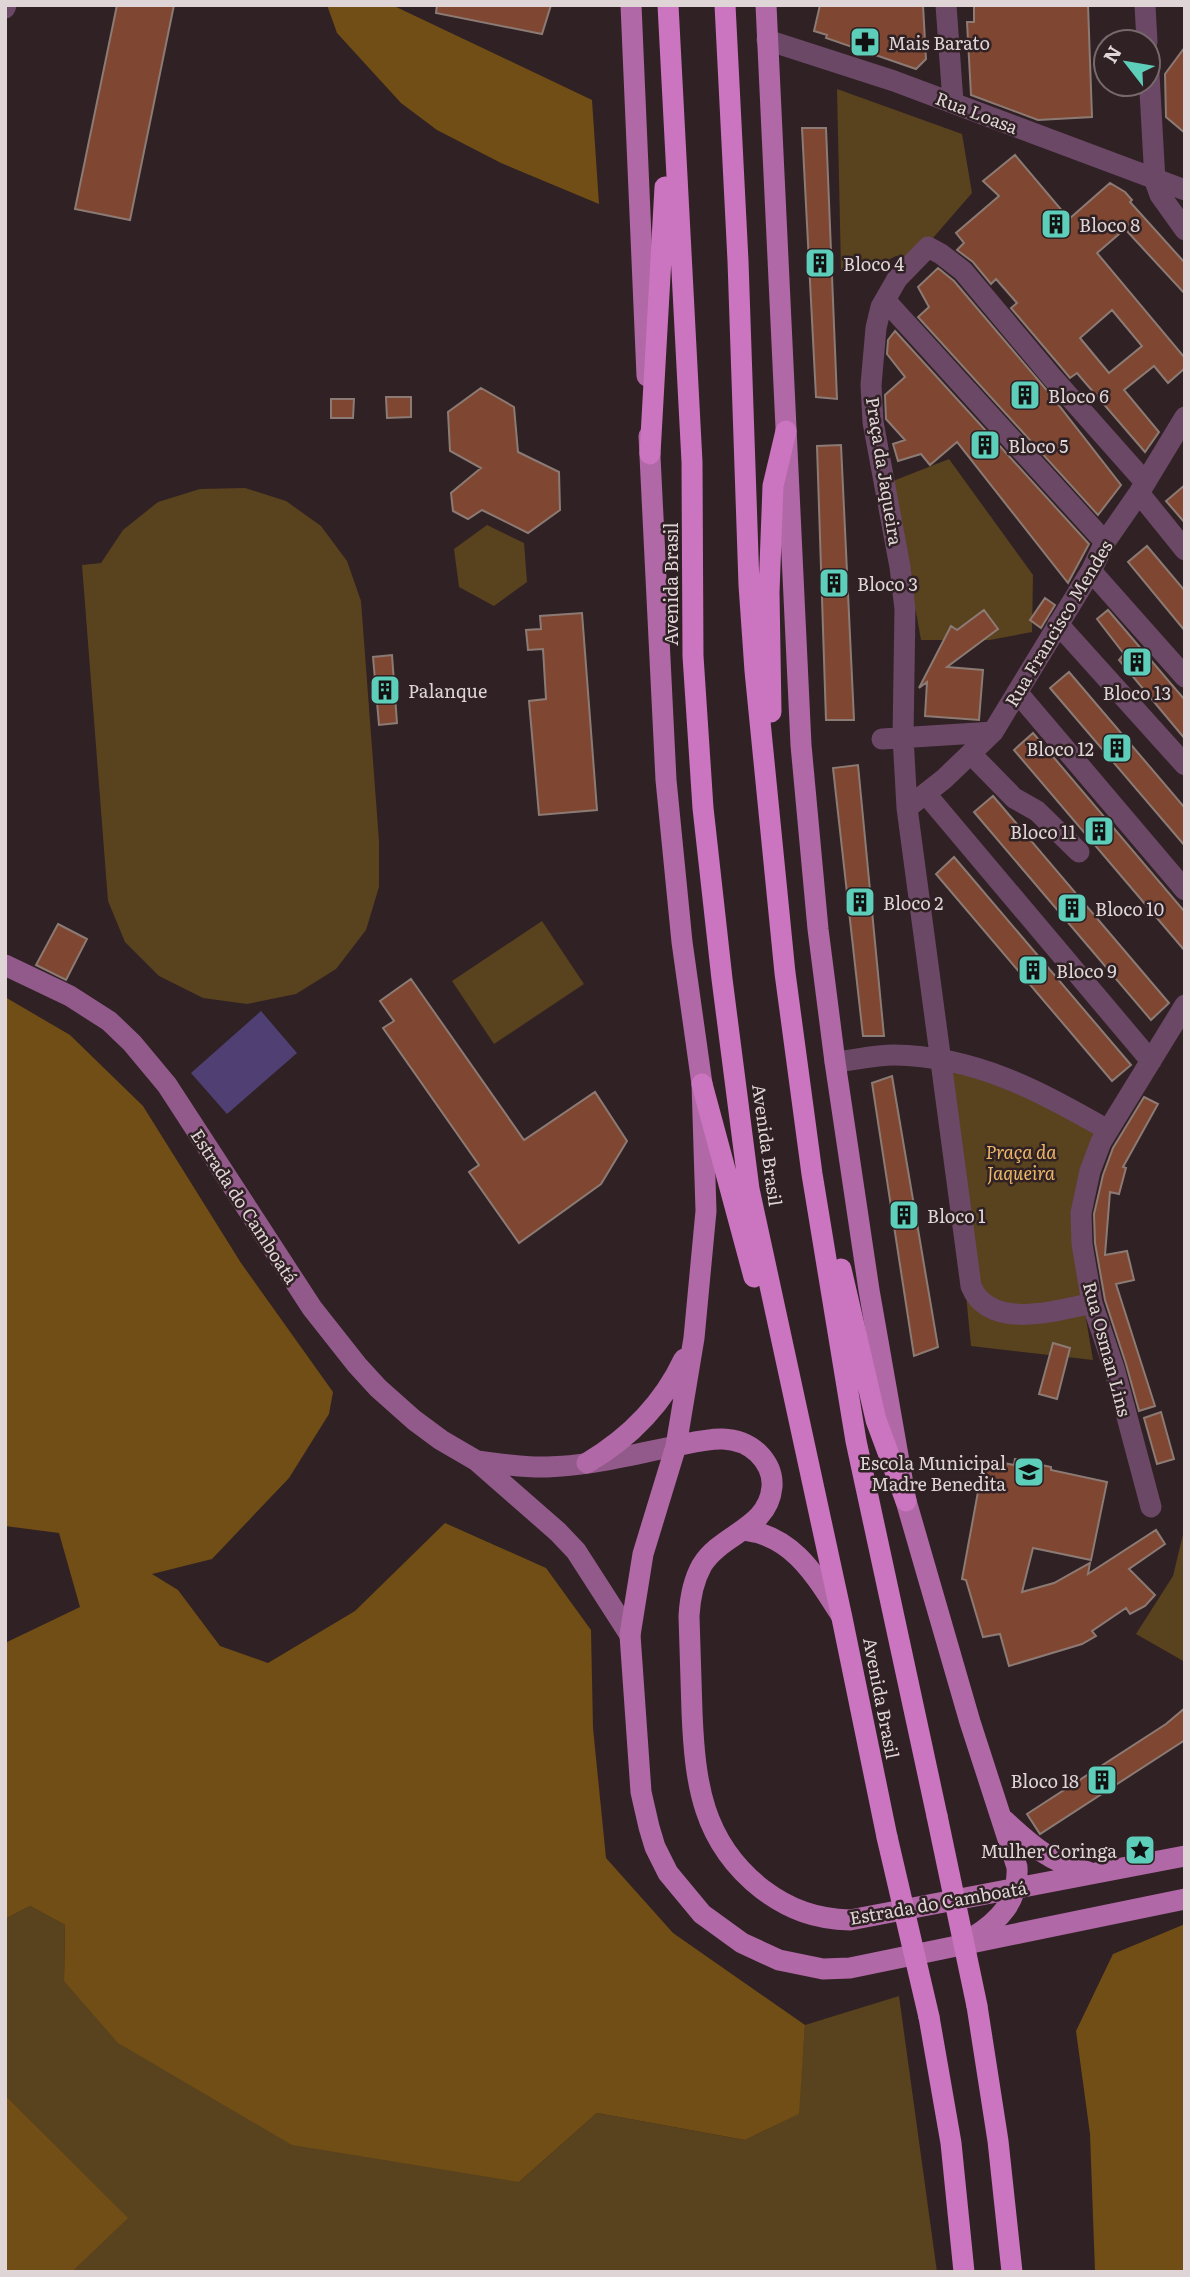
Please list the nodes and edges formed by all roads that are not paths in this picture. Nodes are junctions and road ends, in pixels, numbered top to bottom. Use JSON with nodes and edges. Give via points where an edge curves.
{"nodes":[{"id":1,"x":631,"y":5,"type":"edge"},
{"id":2,"x":668,"y":5,"type":"edge"},
{"id":3,"x":725,"y":5,"type":"edge"},
{"id":4,"x":766,"y":5,"type":"edge"},
{"id":5,"x":946,"y":5,"type":"edge"},
{"id":6,"x":1145,"y":5,"type":"edge"},
{"id":7,"x":1146,"y":28,"type":"edge"},
{"id":8,"x":767,"y":40,"type":"junction"},
{"id":9,"x":671,"y":73,"type":"junction"},
{"id":10,"x":1150,"y":98,"type":"edge"},
{"id":11,"x":953,"y":103,"type":"junction"},
{"id":12,"x":1155,"y":181,"type":"junction"},
{"id":13,"x":1185,"y":190,"type":"edge"},
{"id":14,"x":1185,"y":230,"type":"edge"},
{"id":15,"x":885,"y":300,"type":"junction"},
{"id":16,"x":1185,"y":417,"type":"edge"},
{"id":17,"x":786,"y":431,"type":"junction"},
{"id":18,"x":1179,"y":444,"type":"edge"},
{"id":19,"x":650,"y":454,"type":"junction"},
{"id":20,"x":1142,"y":487,"type":"junction"},
{"id":21,"x":1105,"y":542,"type":"junction"},
{"id":22,"x":1185,"y":550,"type":"edge"},
{"id":23,"x":1091,"y":571,"type":"junction"},
{"id":24,"x":1058,"y":624,"type":"junction"},
{"id":25,"x":1185,"y":677,"type":"edge"},
{"id":26,"x":1017,"y":692,"type":"junction"},
{"id":27,"x":993,"y":732,"type":"junction"},
{"id":28,"x":903,"y":737,"type":"junction"},
{"id":29,"x":881,"y":739,"type":"dead end"},
{"id":30,"x":971,"y":754,"type":"junction"},
{"id":31,"x":1185,"y":765,"type":"edge"},
{"id":32,"x":926,"y":794,"type":"junction"},
{"id":33,"x":907,"y":808,"type":"junction"},
{"id":34,"x":772,"y":840,"type":"junction"},
{"id":35,"x":1079,"y":852,"type":"dead end"},
{"id":36,"x":1185,"y":890,"type":"edge"},
{"id":37,"x":5,"y":965,"type":"edge"},
{"id":38,"x":1185,"y":1005,"type":"edge"},
{"id":39,"x":942,"y":1060,"type":"junction"},
{"id":40,"x":1151,"y":1061,"type":"junction"},
{"id":41,"x":835,"y":1062,"type":"junction"},
{"id":42,"x":702,"y":1084,"type":"junction"},
{"id":43,"x":1108,"y":1130,"type":"junction"},
{"id":44,"x":812,"y":1174,"type":"junction"},
{"id":45,"x":1092,"y":1303,"type":"junction"},
{"id":46,"x":694,"y":1338,"type":"junction"},
{"id":47,"x":795,"y":1406,"type":"junction"},
{"id":48,"x":676,"y":1446,"type":"junction"},
{"id":49,"x":477,"y":1461,"type":"junction"},
{"id":50,"x":587,"y":1462,"type":"junction"},
{"id":51,"x":906,"y":1501,"type":"junction"},
{"id":52,"x":1151,"y":1507,"type":"dead end"},
{"id":53,"x":744,"y":1530,"type":"junction"},
{"id":54,"x":842,"y":1618,"type":"junction"},
{"id":55,"x":630,"y":1634,"type":"junction"},
{"id":56,"x":1002,"y":1818,"type":"junction"},
{"id":57,"x":1185,"y":1856,"type":"edge"},
{"id":58,"x":1093,"y":1873,"type":"junction"},
{"id":59,"x":1016,"y":1888,"type":"junction"},
{"id":60,"x":1185,"y":1899,"type":"edge"},
{"id":61,"x":962,"y":1945,"type":"junction"},
{"id":62,"x":964,"y":2272,"type":"edge"},
{"id":63,"x":1012,"y":2272,"type":"edge"}],
"edges":[{"from":1,"to":19,"type":"main road","name":"Avenida Brasil"},
{"from":2,"to":9,"type":"highway","name":"Avenida Brasil"},
{"from":3,"to":34,"type":"highway","name":"Avenida Brasil","via":[[749,585]]},
{"from":4,"to":8,"type":"main road"},
{"from":5,"to":11,"type":"street"},
{"from":6,"to":7,"type":"street"},
{"from":8,"to":11,"type":"street","name":"Rua Loasa"},
{"from":8,"to":17,"type":"main road"},
{"from":9,"to":19,"type":"highway"},
{"from":9,"to":47,"type":"highway","name":"Avenida Brasil","via":[[692,462],[693,656],[703,808],[749,1189]]},
{"from":10,"to":12,"type":"street"},
{"from":11,"to":12,"type":"street","name":"Rua Loasa"},
{"from":12,"to":13,"type":"street","name":"Rua Loasa"},
{"from":12,"to":14,"type":"street"},
{"from":15,"to":20,"type":"street","name":"Praça da Jaqueira","via":[[897,279],[928,247],[963,271]]},
{"from":15,"to":21,"type":"street"},
{"from":15,"to":28,"type":"street","name":"Praça da Jaqueira","via":[[876,328],[873,422],[905,608]]},
{"from":16,"to":18,"type":"street","name":"Rua Francisco Mendes"},
{"from":17,"to":34,"type":"highway","via":[[773,486],[770,549]]},
{"from":17,"to":41,"type":"main road","via":[[801,745]]},
{"from":18,"to":20,"type":"street","name":"Rua Francisco Mendes"},
{"from":19,"to":42,"type":"main road","name":"Avenida Brasil","via":[[666,780]]},
{"from":20,"to":21,"type":"street","name":"Rua Francisco Mendes"},
{"from":20,"to":22,"type":"street"},
{"from":21,"to":23,"type":"street","name":"Rua Francisco Mendes"},
{"from":23,"to":24,"type":"street","name":"Rua Francisco Mendes"},
{"from":23,"to":25,"type":"street"},
{"from":24,"to":26,"type":"street","name":"Rua Francisco Mendes"},
{"from":24,"to":31,"type":"street"},
{"from":26,"to":27,"type":"street","name":"Rua Francisco Mendes"},
{"from":26,"to":36,"type":"street"},
{"from":27,"to":28,"type":"street"},
{"from":27,"to":30,"type":"street","name":"Rua Francisco Mendes"},
{"from":28,"to":29,"type":"street"},
{"from":28,"to":33,"type":"street","name":"Praça da Jaqueira"},
{"from":30,"to":32,"type":"street","name":"Rua Francisco Mendes"},
{"from":30,"to":35,"type":"street","via":[[1014,798],[1037,811]]},
{"from":32,"to":33,"type":"street","name":"Rua Francisco Mendes"},
{"from":32,"to":40,"type":"street"},
{"from":33,"to":39,"type":"street","name":"Praça da Jaqueira"},
{"from":34,"to":44,"type":"highway","name":"Avenida Brasil"},
{"from":37,"to":49,"type":"main road","name":"Estrada do Camboatá","via":[[70,996],[109,1021],[132,1043],[167,1085],[312,1308],[357,1365],[414,1420]]},
{"from":38,"to":40,"type":"street","name":"Rua Osman Lins"},
{"from":39,"to":41,"type":"street","via":[[890,1055]]},
{"from":39,"to":43,"type":"street","via":[[1009,1078]]},
{"from":39,"to":45,"type":"street","name":"Praça da Jaqueira","via":[[975,1297],[990,1308],[1026,1315]]},
{"from":40,"to":43,"type":"street","name":"Rua Osman Lins"},
{"from":41,"to":51,"type":"main road"},
{"from":42,"to":46,"type":"main road","name":"Estrada do Camboatá","via":[[706,1211]]},
{"from":42,"to":47,"type":"highway","via":[[778,1360]]},
{"from":43,"to":45,"type":"street","name":"Rua Osman Lins","via":[[1090,1171],[1081,1213]]},
{"from":44,"to":51,"type":"highway","via":[[836,1244],[876,1420]]},
{"from":44,"to":63,"type":"highway","name":"Avenida Brasil","bridge":true,"via":[[856,1441],[977,2006]]},
{"from":45,"to":52,"type":"street","name":"Rua Osman Lins"},
{"from":46,"to":48,"type":"main road","name":"Estrada do Camboatá"},
{"from":46,"to":50,"type":"main road","via":[[663,1398],[609,1450]]},
{"from":47,"to":54,"type":"highway","name":"Avenida Brasil"},
{"from":48,"to":50,"type":"main road","name":"Estrada do Camboatá"},
{"from":48,"to":53,"type":"main road","name":"Estrada do Camboatá","via":[[727,1438],[751,1447],[762,1457],[770,1469],[770,1497],[764,1511]]},
{"from":48,"to":55,"type":"main road","name":"Estrada do Camboatá","via":[[643,1553]]},
{"from":49,"to":50,"type":"main road","name":"Estrada do Camboatá","via":[[550,1467]]},
{"from":49,"to":55,"type":"main road","name":"Estrada do Camboatá","via":[[576,1551]]},
{"from":51,"to":56,"type":"main road"},
{"from":53,"to":54,"type":"main road","via":[[769,1535],[799,1556]]},
{"from":53,"to":59,"type":"main road","name":"Estrada do Camboatá","via":[[703,1564],[689,1616],[698,1786],[710,1825],[731,1857],[774,1898],[822,1918],[850,1920]]},
{"from":54,"to":62,"type":"highway","name":"Avenida Brasil","bridge":true,"via":[[929,2017],[951,2143]]},
{"from":55,"to":61,"type":"main road","name":"Estrada do Camboatá","via":[[641,1792],[649,1827],[668,1873],[702,1914],[761,1953],[823,1969],[850,1968]]},
{"from":56,"to":58,"type":"main road","via":[[1055,1861]]},
{"from":56,"to":59,"type":"main road","via":[[1017,1867]]},
{"from":57,"to":58,"type":"main road","name":"Estrada do Camboatá"},
{"from":58,"to":59,"type":"main road","name":"Estrada do Camboatá"},
{"from":59,"to":61,"type":"main road","via":[[994,1924]]},
{"from":60,"to":61,"type":"main road","name":"Estrada do Camboatá"}]}
